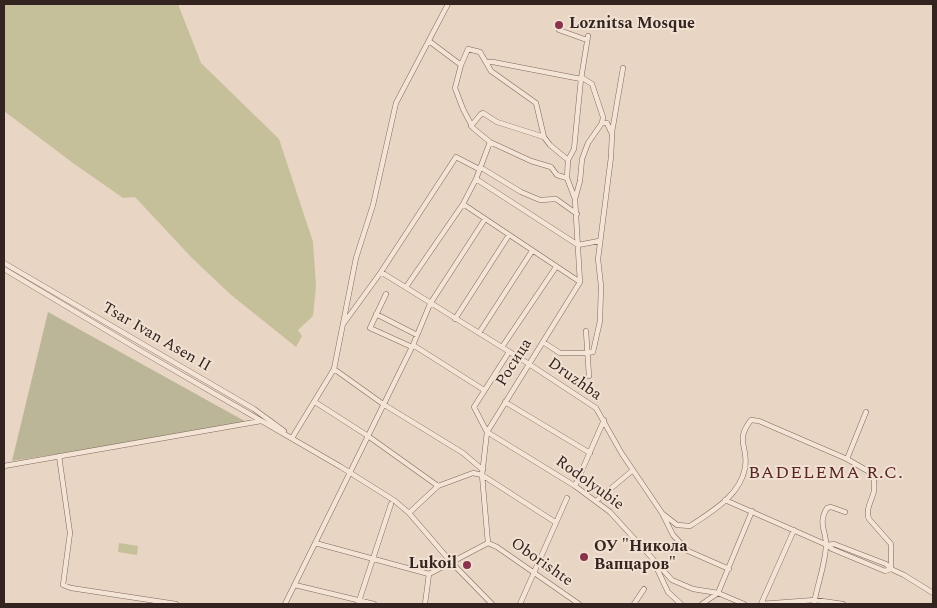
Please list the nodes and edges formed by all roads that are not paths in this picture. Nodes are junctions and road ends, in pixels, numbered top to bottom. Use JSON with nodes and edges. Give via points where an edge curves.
{"nodes":[{"id":1,"x":448,"y":4,"type":"edge"},
{"id":2,"x":559,"y":30,"type":"dead end"},
{"id":3,"x":429,"y":42,"type":"junction"},
{"id":4,"x":486,"y":62,"type":"junction"},
{"id":5,"x":461,"y":65,"type":"junction"},
{"id":6,"x":623,"y":68,"type":"dead end"},
{"id":7,"x":581,"y":78,"type":"junction"},
{"id":8,"x":614,"y":119,"type":"junction"},
{"id":9,"x":604,"y":123,"type":"junction"},
{"id":10,"x":471,"y":126,"type":"junction"},
{"id":11,"x":612,"y":134,"type":"junction"},
{"id":12,"x":544,"y":137,"type":"junction"},
{"id":13,"x":490,"y":142,"type":"junction"},
{"id":14,"x":568,"y":160,"type":"junction"},
{"id":15,"x":480,"y":168,"type":"junction"},
{"id":16,"x":567,"y":178,"type":"junction"},
{"id":17,"x":476,"y":179,"type":"junction"},
{"id":18,"x":575,"y":199,"type":"junction"},
{"id":19,"x":463,"y":204,"type":"junction"},
{"id":20,"x":577,"y":214,"type":"junction"},
{"id":21,"x":485,"y":219,"type":"junction"},
{"id":22,"x":509,"y":235,"type":"junction"},
{"id":23,"x":599,"y":241,"type":"junction"},
{"id":24,"x":578,"y":244,"type":"junction"},
{"id":25,"x":532,"y":251,"type":"junction"},
{"id":26,"x":4,"y":263,"type":"edge"},
{"id":27,"x":556,"y":267,"type":"junction"},
{"id":28,"x":4,"y":269,"type":"edge"},
{"id":29,"x":381,"y":272,"type":"junction"},
{"id":30,"x":580,"y":282,"type":"junction"},
{"id":31,"x":406,"y":287,"type":"junction"},
{"id":32,"x":386,"y":294,"type":"dead end"},
{"id":33,"x":430,"y":304,"type":"junction"},
{"id":34,"x":376,"y":314,"type":"junction"},
{"id":35,"x":456,"y":319,"type":"junction"},
{"id":36,"x":343,"y":324,"type":"junction"},
{"id":37,"x":586,"y":331,"type":"dead end"},
{"id":38,"x":479,"y":333,"type":"junction"},
{"id":39,"x":417,"y":335,"type":"junction"},
{"id":40,"x":543,"y":342,"type":"junction"},
{"id":41,"x":412,"y":346,"type":"junction"},
{"id":42,"x":502,"y":347,"type":"junction"},
{"id":43,"x":509,"y":352,"type":"junction"},
{"id":44,"x":587,"y":353,"type":"junction"},
{"id":45,"x":529,"y":364,"type":"junction"},
{"id":46,"x":334,"y":369,"type":"junction"},
{"id":47,"x":589,"y":376,"type":"dead end"},
{"id":48,"x":484,"y":390,"type":"junction"},
{"id":49,"x":315,"y":402,"type":"junction"},
{"id":50,"x":505,"y":402,"type":"junction"},
{"id":51,"x":383,"y":404,"type":"junction"},
{"id":52,"x":866,"y":412,"type":"dead end"},
{"id":53,"x":270,"y":420,"type":"junction"},
{"id":54,"x":604,"y":420,"type":"junction"},
{"id":55,"x":262,"y":421,"type":"junction"},
{"id":56,"x":487,"y":432,"type":"junction"},
{"id":57,"x":368,"y":436,"type":"junction"},
{"id":58,"x":292,"y":438,"type":"junction"},
{"id":59,"x":590,"y":452,"type":"junction"},
{"id":60,"x":59,"y":456,"type":"junction"},
{"id":61,"x":846,"y":459,"type":"junction"},
{"id":62,"x":4,"y":466,"type":"edge"},
{"id":63,"x":633,"y":470,"type":"junction"},
{"id":64,"x":350,"y":472,"type":"junction"},
{"id":65,"x":482,"y":472,"type":"junction"},
{"id":66,"x":438,"y":486,"type":"junction"},
{"id":67,"x":575,"y":486,"type":"junction"},
{"id":68,"x":566,"y":498,"type":"dead end"},
{"id":69,"x":726,"y":500,"type":"junction"},
{"id":70,"x":596,"y":501,"type":"junction"},
{"id":71,"x":391,"y":504,"type":"dead end"},
{"id":72,"x":752,"y":511,"type":"junction"},
{"id":73,"x":409,"y":512,"type":"junction"},
{"id":74,"x":845,"y":512,"type":"dead end"},
{"id":75,"x":662,"y":513,"type":"junction"},
{"id":76,"x":555,"y":522,"type":"junction"},
{"id":77,"x":794,"y":530,"type":"junction"},
{"id":78,"x":315,"y":543,"type":"junction"},
{"id":79,"x":488,"y":543,"type":"junction"},
{"id":80,"x":826,"y":545,"type":"junction"},
{"id":81,"x":651,"y":555,"type":"junction"},
{"id":82,"x":373,"y":558,"type":"junction"},
{"id":83,"x":451,"y":562,"type":"junction"},
{"id":84,"x":730,"y":569,"type":"junction"},
{"id":85,"x":891,"y":569,"type":"junction"},
{"id":86,"x":533,"y":573,"type":"junction"},
{"id":87,"x":429,"y":574,"type":"junction"},
{"id":88,"x":295,"y":585,"type":"junction"},
{"id":89,"x":644,"y":589,"type":"dead end"},
{"id":90,"x":718,"y":593,"type":"junction"},
{"id":91,"x":933,"y":593,"type":"edge"},
{"id":92,"x":814,"y":602,"type":"edge"},
{"id":93,"x":359,"y":603,"type":"edge"},
{"id":94,"x":176,"y":604,"type":"edge"},
{"id":95,"x":285,"y":604,"type":"edge"},
{"id":96,"x":374,"y":604,"type":"edge"},
{"id":97,"x":425,"y":604,"type":"edge"},
{"id":98,"x":492,"y":604,"type":"edge"},
{"id":99,"x":520,"y":604,"type":"edge"},
{"id":100,"x":579,"y":604,"type":"edge"},
{"id":101,"x":634,"y":604,"type":"edge"},
{"id":102,"x":681,"y":604,"type":"edge"},
{"id":103,"x":702,"y":604,"type":"edge"},
{"id":104,"x":744,"y":604,"type":"edge"},
{"id":105,"x":761,"y":604,"type":"edge"},
{"id":106,"x":843,"y":604,"type":"edge"}],
"edges":[{"from":1,"to":3,"type":"street"},
{"from":2,"to":7,"type":"street","via":[[588,38]]},
{"from":3,"to":5,"type":"street"},
{"from":3,"to":36,"type":"street","via":[[396,103],[373,205],[356,258]]},
{"from":4,"to":5,"type":"street","via":[[480,52],[470,48]]},
{"from":4,"to":7,"type":"street"},
{"from":4,"to":12,"type":"street","via":[[491,71],[536,103]]},
{"from":5,"to":10,"type":"street","via":[[456,92]]},
{"from":6,"to":8,"type":"street"},
{"from":7,"to":9,"type":"street","via":[[592,84]]},
{"from":7,"to":14,"type":"street","via":[[574,149]]},
{"from":8,"to":9,"type":"street"},
{"from":8,"to":11,"type":"street"},
{"from":9,"to":11,"type":"street"},
{"from":9,"to":18,"type":"street","via":[[588,143]]},
{"from":10,"to":12,"type":"street","via":[[483,113],[497,122]]},
{"from":10,"to":13,"type":"street"},
{"from":11,"to":23,"type":"street"},
{"from":12,"to":14,"type":"street"},
{"from":13,"to":15,"type":"street"},
{"from":13,"to":16,"type":"street","via":[[527,160],[551,167],[557,175]]},
{"from":14,"to":16,"type":"street"},
{"from":15,"to":17,"type":"street"},
{"from":15,"to":20,"type":"street","via":[[528,194],[543,200],[556,199]]},
{"from":15,"to":29,"type":"street","via":[[456,157]]},
{"from":16,"to":18,"type":"street"},
{"from":17,"to":19,"type":"street"},
{"from":17,"to":24,"type":"street"},
{"from":18,"to":20,"type":"street"},
{"from":19,"to":21,"type":"street"},
{"from":19,"to":31,"type":"street"},
{"from":20,"to":24,"type":"street"},
{"from":21,"to":22,"type":"street"},
{"from":21,"to":33,"type":"street"},
{"from":22,"to":25,"type":"street"},
{"from":22,"to":35,"type":"street"},
{"from":23,"to":24,"type":"street"},
{"from":23,"to":44,"type":"street","via":[[600,321],[593,352]]},
{"from":24,"to":30,"type":"street"},
{"from":25,"to":27,"type":"street"},
{"from":25,"to":38,"type":"street"},
{"from":26,"to":53,"type":"street","name":"Tsar Ivan Asen II"},
{"from":27,"to":30,"type":"street"},
{"from":27,"to":42,"type":"street"},
{"from":28,"to":55,"type":"street","name":"Tsar Ivan Asen II"},
{"from":29,"to":31,"type":"street","name":"Druzhba"},
{"from":29,"to":36,"type":"street"},
{"from":30,"to":40,"type":"street","name":"Росица"},
{"from":31,"to":33,"type":"street","name":"Druzhba"},
{"from":32,"to":34,"type":"street"},
{"from":33,"to":35,"type":"street","name":"Druzhba"},
{"from":33,"to":39,"type":"street"},
{"from":34,"to":39,"type":"street"},
{"from":34,"to":41,"type":"street","via":[[370,328]]},
{"from":35,"to":38,"type":"street","name":"Druzhba"},
{"from":36,"to":46,"type":"street"},
{"from":37,"to":44,"type":"street"},
{"from":38,"to":42,"type":"street","name":"Druzhba"},
{"from":39,"to":41,"type":"street"},
{"from":40,"to":44,"type":"street","via":[[560,353]]},
{"from":40,"to":45,"type":"street","name":"Росица"},
{"from":41,"to":48,"type":"street"},
{"from":41,"to":51,"type":"street"},
{"from":42,"to":43,"type":"street","name":"Druzhba"},
{"from":43,"to":45,"type":"street","name":"Druzhba"},
{"from":43,"to":48,"type":"street"},
{"from":44,"to":47,"type":"street"},
{"from":45,"to":50,"type":"street","name":"Росица"},
{"from":45,"to":54,"type":"street","name":"Druzhba","via":[[596,408]]},
{"from":46,"to":49,"type":"street"},
{"from":46,"to":51,"type":"street"},
{"from":48,"to":56,"type":"street","via":[[474,407]]},
{"from":49,"to":57,"type":"street"},
{"from":49,"to":58,"type":"street"},
{"from":50,"to":56,"type":"street","name":"Росица"},
{"from":50,"to":59,"type":"street"},
{"from":51,"to":57,"type":"street"},
{"from":51,"to":65,"type":"street","via":[[463,453]]},
{"from":52,"to":61,"type":"street"},
{"from":53,"to":55,"type":"street"},
{"from":53,"to":58,"type":"street","name":"Tsar Ivan Asen II"},
{"from":54,"to":59,"type":"street"},
{"from":54,"to":63,"type":"street","name":"Druzhba"},
{"from":55,"to":58,"type":"street","name":"Tsar Ivan Asen II"},
{"from":55,"to":60,"type":"street"},
{"from":56,"to":65,"type":"street","name":"Росица"},
{"from":56,"to":67,"type":"street","name":"Rodolyubie"},
{"from":57,"to":64,"type":"street"},
{"from":57,"to":66,"type":"street"},
{"from":58,"to":64,"type":"street","name":"Tsar Ivan Asen II"},
{"from":59,"to":67,"type":"street"},
{"from":60,"to":62,"type":"street"},
{"from":60,"to":94,"type":"street","via":[[70,533],[63,585]]},
{"from":61,"to":69,"type":"street","via":[[751,420],[741,439],[745,470]]},
{"from":61,"to":85,"type":"street","via":[[873,474],[874,492],[867,514],[891,544]]},
{"from":63,"to":70,"type":"street"},
{"from":63,"to":75,"type":"street","name":"Druzhba"},
{"from":64,"to":73,"type":"street","name":"Tsar Ivan Asen II"},
{"from":64,"to":78,"type":"street"},
{"from":65,"to":66,"type":"street"},
{"from":65,"to":76,"type":"street"},
{"from":65,"to":79,"type":"street","name":"Росица"},
{"from":66,"to":73,"type":"street"},
{"from":67,"to":70,"type":"street","name":"Rodolyubie"},
{"from":68,"to":76,"type":"street"},
{"from":69,"to":72,"type":"street"},
{"from":69,"to":75,"type":"street","via":[[690,526],[677,525]]},
{"from":70,"to":81,"type":"street","name":"Rodolyubie"},
{"from":71,"to":82,"type":"street"},
{"from":72,"to":77,"type":"street"},
{"from":72,"to":84,"type":"street"},
{"from":73,"to":83,"type":"street","name":"Tsar Ivan Asen II"},
{"from":74,"to":80,"type":"street","via":[[831,507],[823,514]]},
{"from":75,"to":84,"type":"street","name":"Druzhba","via":[[673,535],[688,551]]},
{"from":76,"to":86,"type":"street"},
{"from":77,"to":80,"type":"street"},
{"from":77,"to":105,"type":"street"},
{"from":78,"to":82,"type":"street"},
{"from":78,"to":88,"type":"street"},
{"from":79,"to":83,"type":"street"},
{"from":79,"to":86,"type":"street","name":"Oborishte"},
{"from":80,"to":85,"type":"street","via":[[885,571]]},
{"from":80,"to":92,"type":"street"},
{"from":81,"to":90,"type":"street","name":"Rodolyubie","via":[[672,580],[693,589]]},
{"from":81,"to":102,"type":"street","via":[[668,592]]},
{"from":82,"to":87,"type":"street"},
{"from":82,"to":93,"type":"street"},
{"from":83,"to":87,"type":"street"},
{"from":83,"to":98,"type":"street","name":"Tsar Ivan Asen II"},
{"from":84,"to":90,"type":"street"},
{"from":85,"to":91,"type":"street"},
{"from":86,"to":99,"type":"street"},
{"from":86,"to":100,"type":"street","name":"Oborishte"},
{"from":87,"to":97,"type":"street"},
{"from":88,"to":93,"type":"street"},
{"from":88,"to":95,"type":"street"},
{"from":89,"to":101,"type":"street"},
{"from":90,"to":103,"type":"street"},
{"from":90,"to":104,"type":"street","name":"Rodolyubie"},
{"from":92,"to":105,"type":"street"},
{"from":92,"to":106,"type":"street"},
{"from":93,"to":96,"type":"street"}]}
